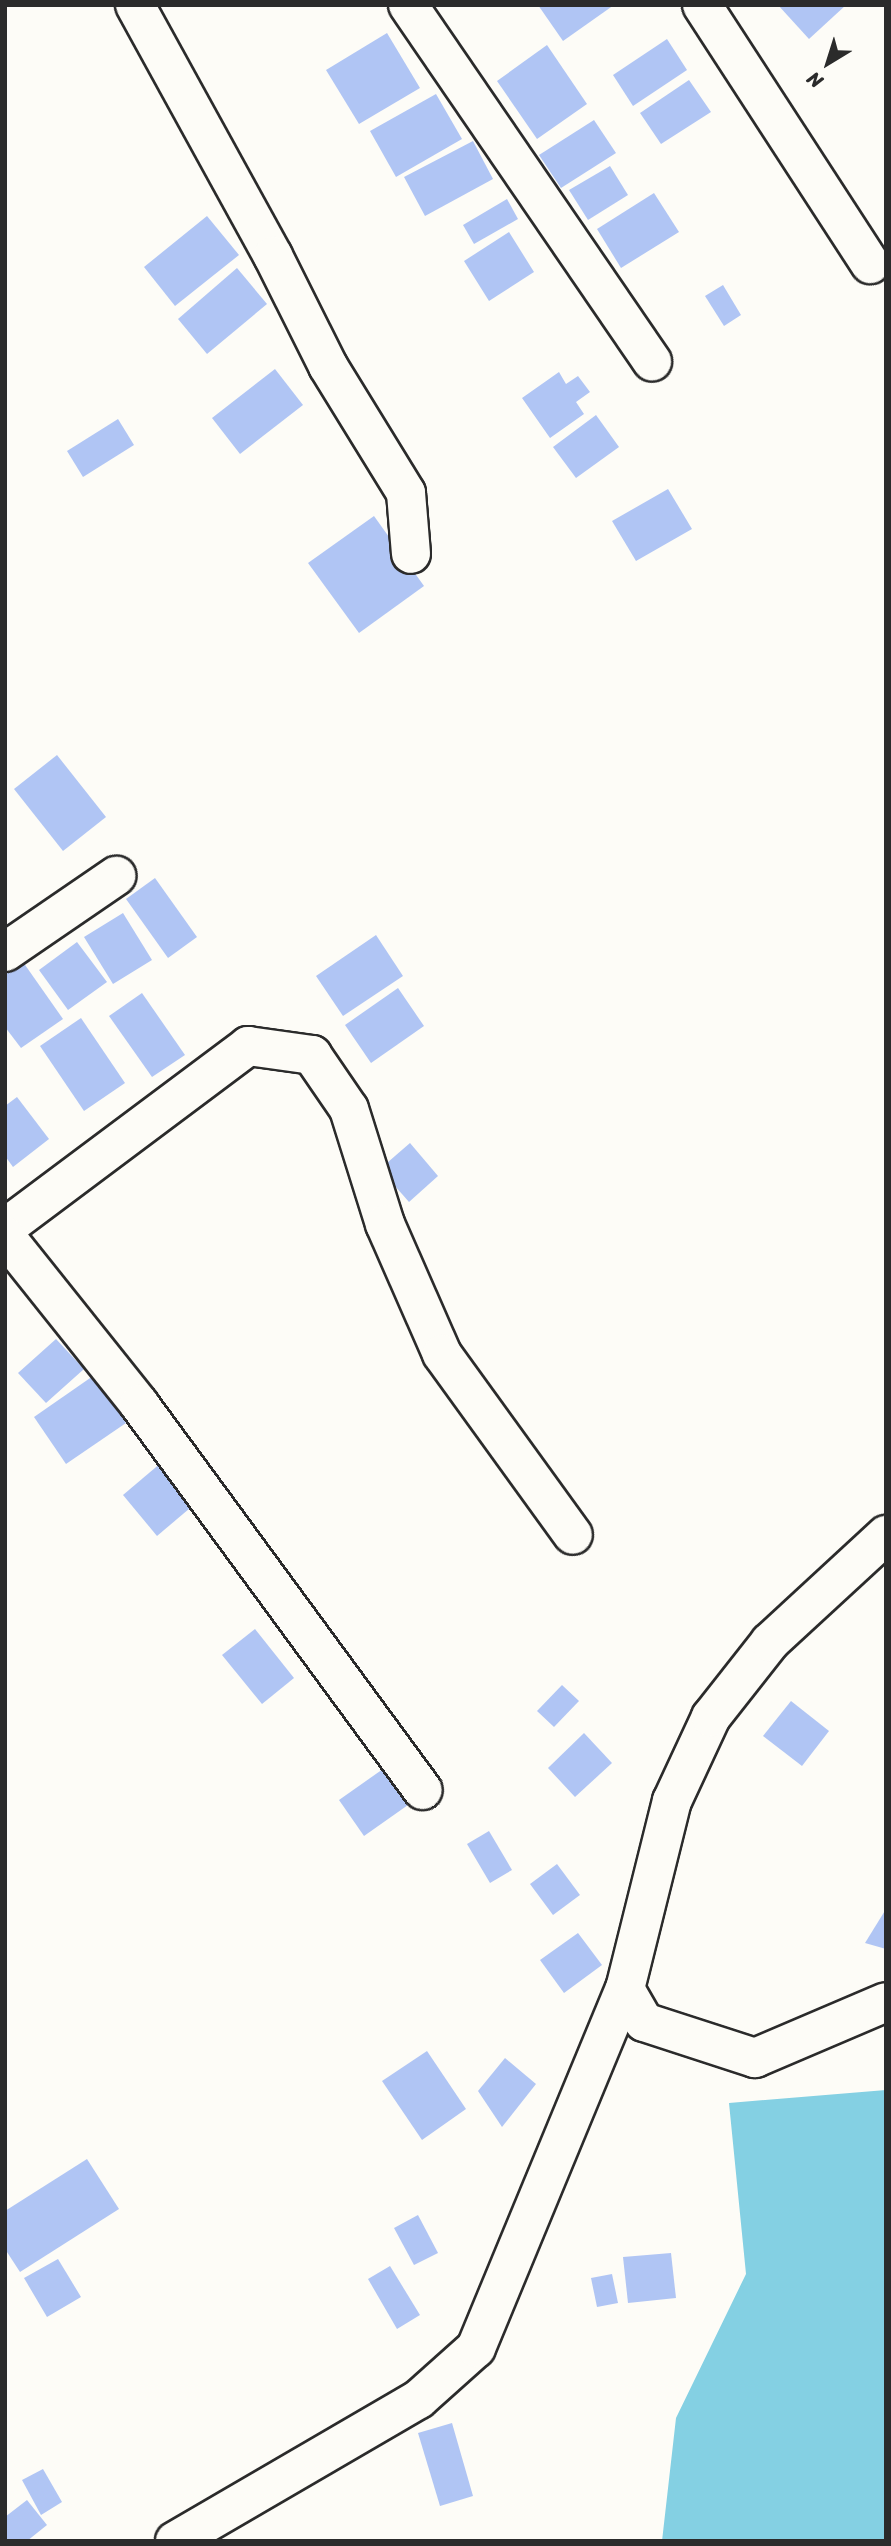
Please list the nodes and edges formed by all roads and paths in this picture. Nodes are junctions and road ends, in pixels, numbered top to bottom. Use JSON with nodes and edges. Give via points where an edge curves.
{"nodes":[{"id":1,"x":135,"y":5,"type":"edge"},
{"id":2,"x":408,"y":5,"type":"edge"},
{"id":3,"x":702,"y":5,"type":"edge"},
{"id":4,"x":870,"y":264,"type":"dead end"},
{"id":5,"x":652,"y":361,"type":"dead end"},
{"id":6,"x":411,"y":554,"type":"dead end"},
{"id":7,"x":116,"y":876,"type":"dead end"},
{"id":8,"x":5,"y":952,"type":"edge"},
{"id":9,"x":5,"y":1228,"type":"edge"},
{"id":10,"x":5,"y":1237,"type":"edge"},
{"id":11,"x":573,"y":1535,"type":"dead end"},
{"id":12,"x":886,"y":1535,"type":"edge"},
{"id":13,"x":424,"y":1790,"type":"dead end"},
{"id":14,"x":625,"y":1989,"type":"junction"},
{"id":15,"x":886,"y":2002,"type":"edge"},
{"id":16,"x":175,"y":2541,"type":"edge"}],
"edges":[{"from":1,"to":6,"type":"street","via":[[328,366],[406,494]]},
{"from":2,"to":5,"type":"street"},
{"from":3,"to":4,"type":"street"},
{"from":7,"to":8,"type":"street"},
{"from":9,"to":11,"type":"street","via":[[248,1046],[312,1055],[349,1110],[385,1224],[442,1354]]},
{"from":10,"to":13,"type":"street","via":[[139,1404]]},
{"from":12,"to":14,"type":"street","via":[[770,1642],[710,1717],[671,1801]]},
{"from":14,"to":15,"type":"street","via":[[644,2022],[755,2058]]},
{"from":14,"to":16,"type":"street","via":[[476,2348],[419,2399]]}]}
